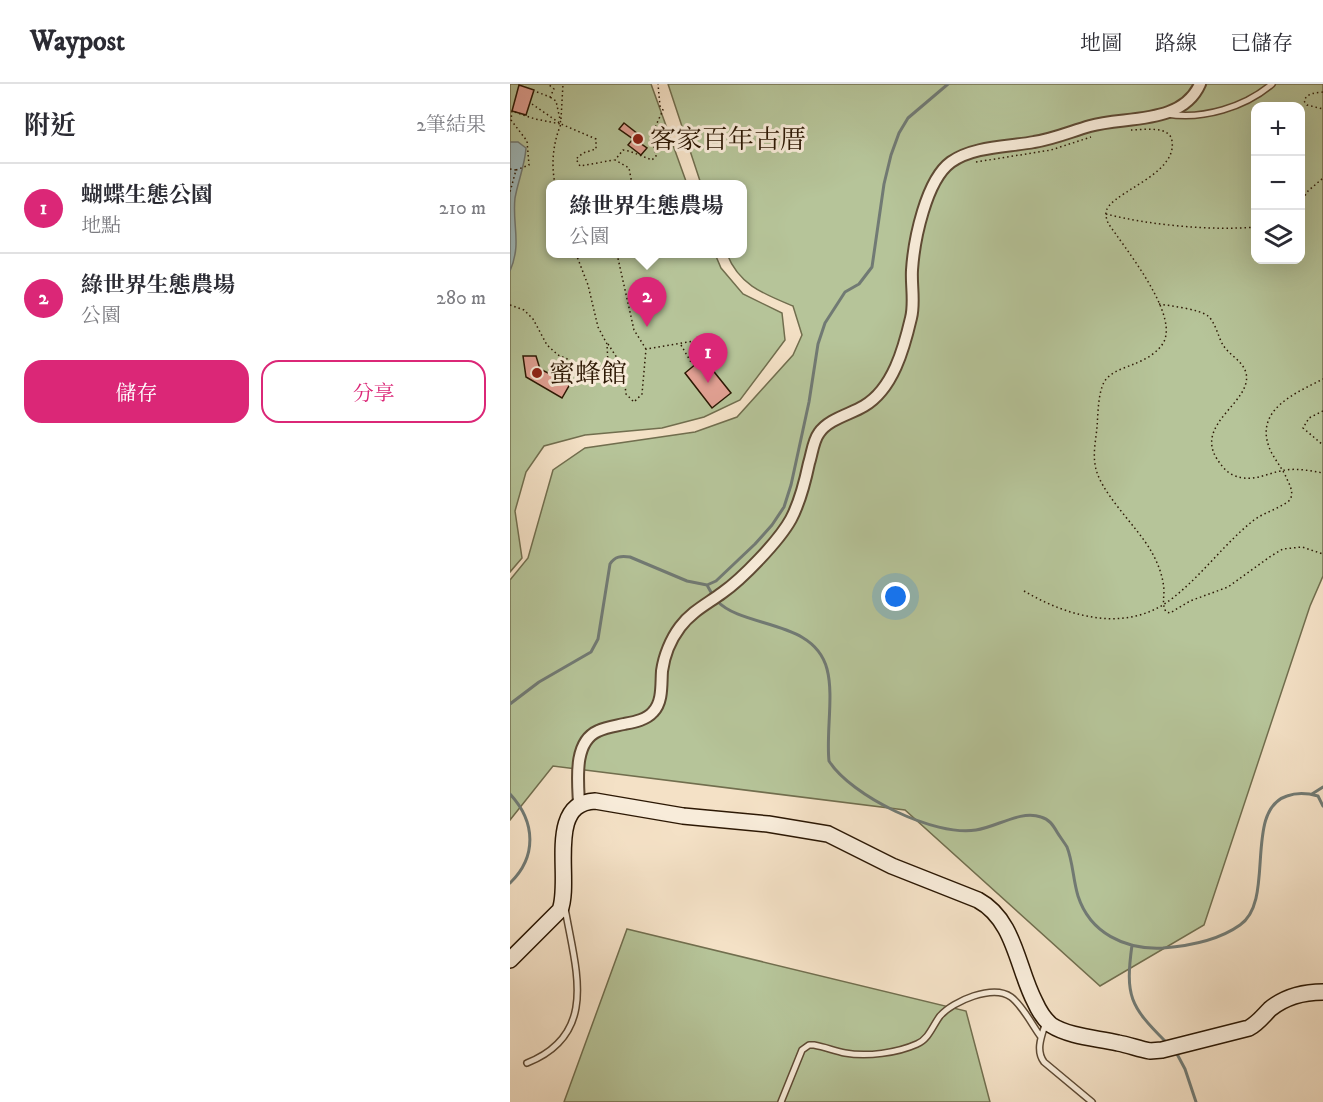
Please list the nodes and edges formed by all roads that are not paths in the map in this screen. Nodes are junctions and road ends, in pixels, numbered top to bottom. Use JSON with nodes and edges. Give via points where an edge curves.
{"nodes":[{"id":1,"x":1200,"y":84,"type":"edge"},
{"id":2,"x":1272,"y":84,"type":"edge"},
{"id":3,"x":1162,"y":113,"type":"junction"},
{"id":4,"x":579,"y":804,"type":"junction"},
{"id":5,"x":564,"y":900,"type":"junction"},
{"id":6,"x":510,"y":960,"type":"edge"},
{"id":7,"x":1323,"y":992,"type":"edge"},
{"id":8,"x":1046,"y":1021,"type":"junction"},
{"id":9,"x":1041,"y":1037,"type":"junction"},
{"id":10,"x":527,"y":1063,"type":"dead end"},
{"id":11,"x":781,"y":1102,"type":"edge"},
{"id":12,"x":1092,"y":1102,"type":"edge"}],
"edges":[{"from":1,"to":3,"type":"street","via":[[1183,105]]},
{"from":2,"to":3,"type":"lane","via":[[1246,102],[1220,110],[1178,116]]},
{"from":3,"to":4,"type":"street","via":[[977,152],[962,156],[942,171],[926,200],[912,271],[911,319],[890,378],[868,404],[819,433],[802,493],[780,536],[720,595],[680,626],[668,647],[659,702],[653,712],[640,720],[596,731],[586,740],[581,751]]},
{"from":4,"to":5,"type":"street","via":[[572,811],[563,843]]},
{"from":4,"to":8,"type":"street","via":[[595,801],[828,834],[892,866],[987,904],[1002,920],[1029,992]]},
{"from":5,"to":6,"type":"street","via":[[553,918]]},
{"from":5,"to":10,"type":"lane","via":[[577,976],[576,1015],[553,1048]]},
{"from":7,"to":8,"type":"street","via":[[1288,997],[1249,1028],[1150,1051],[1068,1033]]},
{"from":8,"to":9,"type":"lane"},
{"from":9,"to":11,"type":"lane","via":[[1011,997],[981,994],[947,1009],[916,1045],[857,1054],[808,1045],[802,1050]]},
{"from":9,"to":12,"type":"lane","via":[[1040,1056],[1044,1062]]}]}
